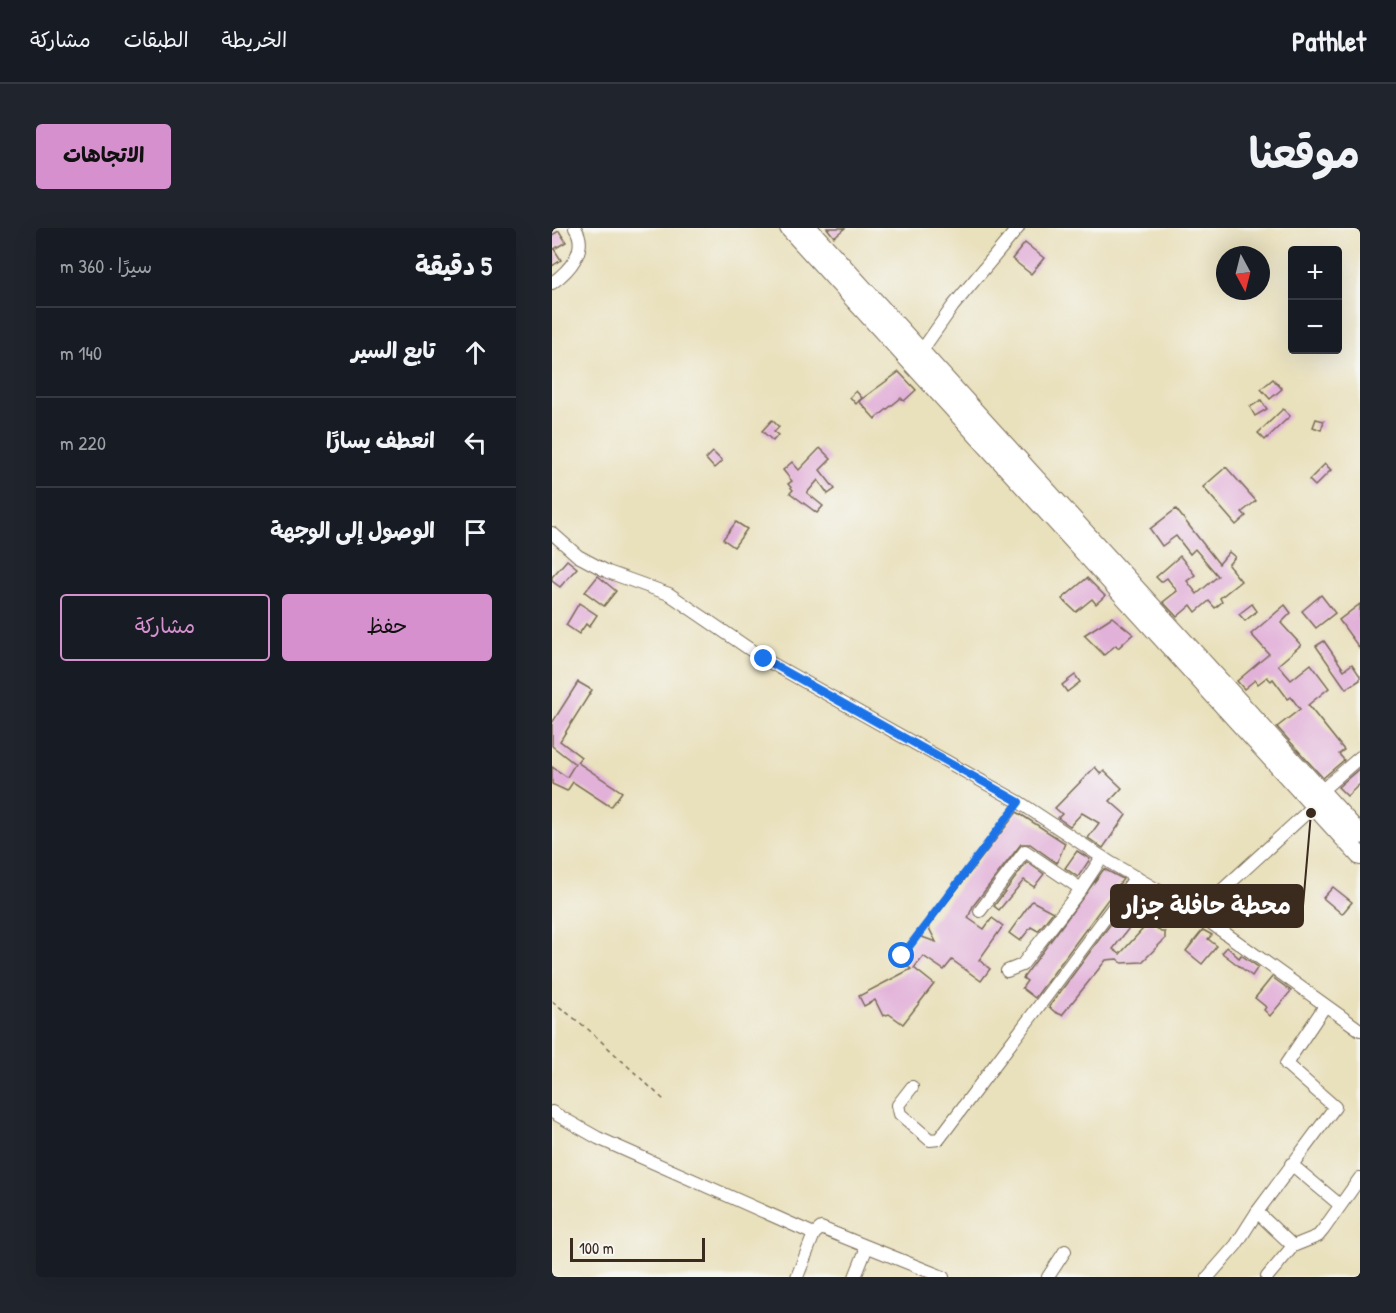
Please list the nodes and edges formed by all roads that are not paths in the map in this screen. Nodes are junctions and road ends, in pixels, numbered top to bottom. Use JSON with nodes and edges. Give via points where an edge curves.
{"nodes":[{"id":1,"x":575,"y":228,"type":"edge"},
{"id":2,"x":789,"y":228,"type":"edge"},
{"id":3,"x":808,"y":228,"type":"edge"},
{"id":4,"x":1018,"y":228,"type":"edge"},
{"id":5,"x":552,"y":283,"type":"edge"},
{"id":6,"x":920,"y":353,"type":"junction"},
{"id":7,"x":552,"y":533,"type":"edge"},
{"id":8,"x":1360,"y":758,"type":"edge"},
{"id":9,"x":1318,"y":799,"type":"junction"},
{"id":10,"x":1360,"y":835,"type":"edge"},
{"id":11,"x":1360,"y":856,"type":"edge"},
{"id":12,"x":1102,"y":857,"type":"junction"},
{"id":13,"x":1136,"y":877,"type":"junction"},
{"id":14,"x":1081,"y":889,"type":"junction"},
{"id":15,"x":980,"y":911,"type":"dead end"},
{"id":16,"x":1197,"y":913,"type":"junction"},
{"id":17,"x":1007,"y":971,"type":"dead end"},
{"id":18,"x":1325,"y":1006,"type":"junction"},
{"id":19,"x":1360,"y":1030,"type":"edge"},
{"id":20,"x":912,"y":1087,"type":"dead end"},
{"id":21,"x":552,"y":1112,"type":"edge"},
{"id":22,"x":1291,"y":1164,"type":"junction"},
{"id":23,"x":1360,"y":1178,"type":"edge"},
{"id":24,"x":1340,"y":1205,"type":"junction"},
{"id":25,"x":1257,"y":1212,"type":"junction"},
{"id":26,"x":814,"y":1234,"type":"junction"},
{"id":27,"x":1293,"y":1246,"type":"junction"},
{"id":28,"x":867,"y":1247,"type":"junction"},
{"id":29,"x":1065,"y":1251,"type":"dead end"},
{"id":30,"x":856,"y":1276,"type":"edge"},
{"id":31,"x":797,"y":1277,"type":"edge"},
{"id":32,"x":943,"y":1277,"type":"edge"},
{"id":33,"x":1048,"y":1277,"type":"edge"},
{"id":34,"x":1209,"y":1277,"type":"edge"},
{"id":35,"x":1267,"y":1277,"type":"edge"}],
"edges":[{"from":1,"to":5,"type":"street","via":[[580,235],[578,253],[567,273]]},
{"from":2,"to":9,"type":"highway"},
{"from":3,"to":6,"type":"highway"},
{"from":4,"to":6,"type":"street","via":[[953,306]]},
{"from":6,"to":9,"type":"highway"},
{"from":7,"to":12,"type":"street","via":[[578,556],[608,572],[669,594],[764,659],[1019,802]]},
{"from":8,"to":9,"type":"street"},
{"from":9,"to":10,"type":"highway"},
{"from":9,"to":11,"type":"highway"},
{"from":9,"to":16,"type":"street"},
{"from":12,"to":13,"type":"street"},
{"from":12,"to":14,"type":"street"},
{"from":13,"to":16,"type":"street"},
{"from":13,"to":20,"type":"street","via":[[939,1139],[930,1140],[900,1114],[898,1105]]},
{"from":14,"to":15,"type":"street","via":[[1025,851]]},
{"from":14,"to":17,"type":"street","via":[[1022,965]]},
{"from":16,"to":18,"type":"street"},
{"from":18,"to":19,"type":"street"},
{"from":18,"to":22,"type":"street","via":[[1286,1064],[1335,1107]]},
{"from":21,"to":26,"type":"street","via":[[598,1138]]},
{"from":22,"to":24,"type":"street"},
{"from":22,"to":25,"type":"street"},
{"from":23,"to":24,"type":"street"},
{"from":24,"to":27,"type":"street","via":[[1318,1236]]},
{"from":25,"to":27,"type":"street"},
{"from":25,"to":34,"type":"street"},
{"from":26,"to":28,"type":"street","via":[[821,1228]]},
{"from":26,"to":31,"type":"street"},
{"from":27,"to":35,"type":"street"},
{"from":28,"to":30,"type":"street"},
{"from":28,"to":32,"type":"street"},
{"from":29,"to":33,"type":"street"}]}
